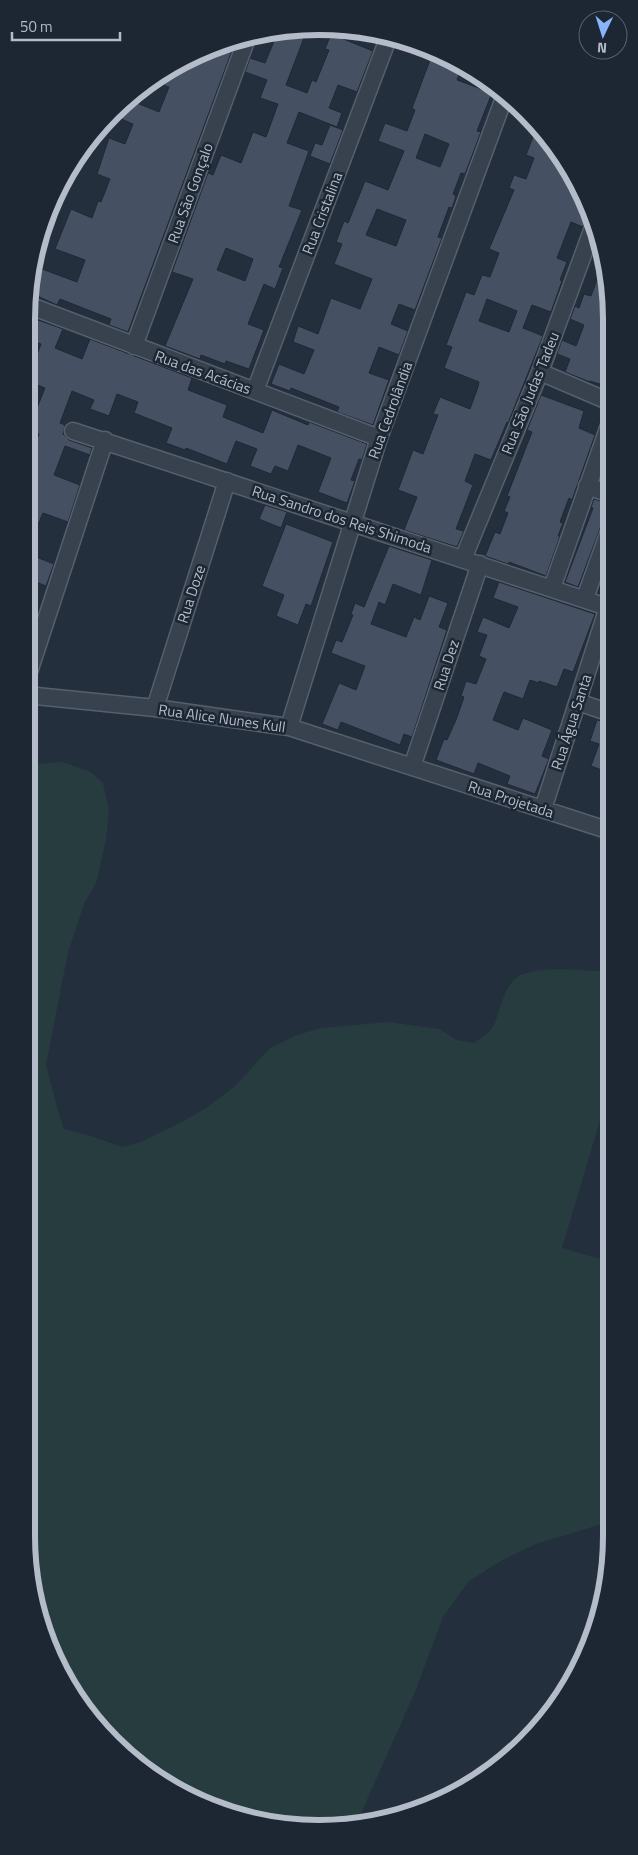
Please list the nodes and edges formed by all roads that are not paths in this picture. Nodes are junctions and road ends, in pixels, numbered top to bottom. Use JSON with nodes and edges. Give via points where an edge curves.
{"nodes":[{"id":1,"x":387,"y":43,"type":"edge"},
{"id":2,"x":244,"y":45,"type":"edge"},
{"id":3,"x":502,"y":102,"type":"edge"},
{"id":4,"x":590,"y":235,"type":"edge"},
{"id":5,"x":36,"y":308,"type":"edge"},
{"id":6,"x":134,"y":346,"type":"junction"},
{"id":7,"x":540,"y":372,"type":"junction"},
{"id":8,"x":255,"y":390,"type":"junction"},
{"id":9,"x":603,"y":399,"type":"edge"},
{"id":10,"x":73,"y":431,"type":"dead end"},
{"id":11,"x":379,"y":438,"type":"junction"},
{"id":12,"x":105,"y":440,"type":"junction"},
{"id":13,"x":603,"y":442,"type":"edge"},
{"id":14,"x":227,"y":481,"type":"junction"},
{"id":15,"x":587,"y":486,"type":"junction"},
{"id":16,"x":603,"y":492,"type":"edge"},
{"id":17,"x":352,"y":522,"type":"junction"},
{"id":18,"x":603,"y":548,"type":"edge"},
{"id":19,"x":463,"y":559,"type":"junction"},
{"id":20,"x":480,"y":564,"type":"junction"},
{"id":21,"x":552,"y":588,"type":"junction"},
{"id":22,"x":585,"y":598,"type":"junction"},
{"id":23,"x":603,"y":605,"type":"edge"},
{"id":24,"x":603,"y":625,"type":"edge"},
{"id":25,"x":35,"y":654,"type":"edge"},
{"id":26,"x":35,"y":696,"type":"edge"},
{"id":27,"x":578,"y":702,"type":"junction"},
{"id":28,"x":155,"y":708,"type":"junction"},
{"id":29,"x":603,"y":711,"type":"edge"},
{"id":30,"x":289,"y":727,"type":"junction"},
{"id":31,"x":412,"y":767,"type":"junction"},
{"id":32,"x":543,"y":809,"type":"junction"},
{"id":33,"x":603,"y":829,"type":"edge"}],
"edges":[{"from":1,"to":8,"type":"street","name":"Rua Cristalina"},
{"from":2,"to":6,"type":"street","name":"Rua São Gonçalo"},
{"from":3,"to":11,"type":"street","name":"Rua Cedrolândia"},
{"from":4,"to":7,"type":"street","name":"Rua São Judas Tadeu"},
{"from":5,"to":6,"type":"street","name":"Rua das Acácias"},
{"from":6,"to":8,"type":"street","name":"Rua das Acácias"},
{"from":7,"to":9,"type":"street"},
{"from":7,"to":19,"type":"street","name":"Rua São Judas Tadeu"},
{"from":8,"to":11,"type":"street","name":"Rua das Acácias"},
{"from":10,"to":12,"type":"street","name":"Rua Sandro dos Reis Shimoda"},
{"from":11,"to":17,"type":"street","name":"Rua Cedrolândia"},
{"from":12,"to":14,"type":"street","name":"Rua Sandro dos Reis Shimoda"},
{"from":12,"to":25,"type":"street"},
{"from":13,"to":15,"type":"street"},
{"from":14,"to":17,"type":"street","name":"Rua Sandro dos Reis Shimoda"},
{"from":14,"to":28,"type":"street","name":"Rua Doze"},
{"from":15,"to":16,"type":"street"},
{"from":15,"to":21,"type":"street"},
{"from":17,"to":19,"type":"street","name":"Rua Sandro dos Reis Shimoda"},
{"from":17,"to":30,"type":"street","name":"Rua Cedrolândia"},
{"from":18,"to":22,"type":"street"},
{"from":19,"to":20,"type":"street","name":"Rua Sandro dos Reis Shimoda"},
{"from":20,"to":21,"type":"street","name":"Rua Sandro dos Reis Shimoda"},
{"from":20,"to":31,"type":"street","name":"Rua Dez"},
{"from":21,"to":22,"type":"street","name":"Rua Sandro dos Reis Shimoda"},
{"from":22,"to":23,"type":"street","name":"Rua Sandro dos Reis Shimoda"},
{"from":24,"to":27,"type":"street","name":"Rua Água Santa"},
{"from":26,"to":28,"type":"street","name":"Rua Alice Nunes Kull"},
{"from":27,"to":29,"type":"street"},
{"from":27,"to":32,"type":"street","name":"Rua Água Santa"},
{"from":28,"to":30,"type":"street","name":"Rua Alice Nunes Kull"},
{"from":30,"to":31,"type":"street","name":"Rua Alice Nunes Kull"},
{"from":31,"to":32,"type":"street","name":"Rua Projetada"},
{"from":32,"to":33,"type":"street","name":"Rua Projetada"}]}
